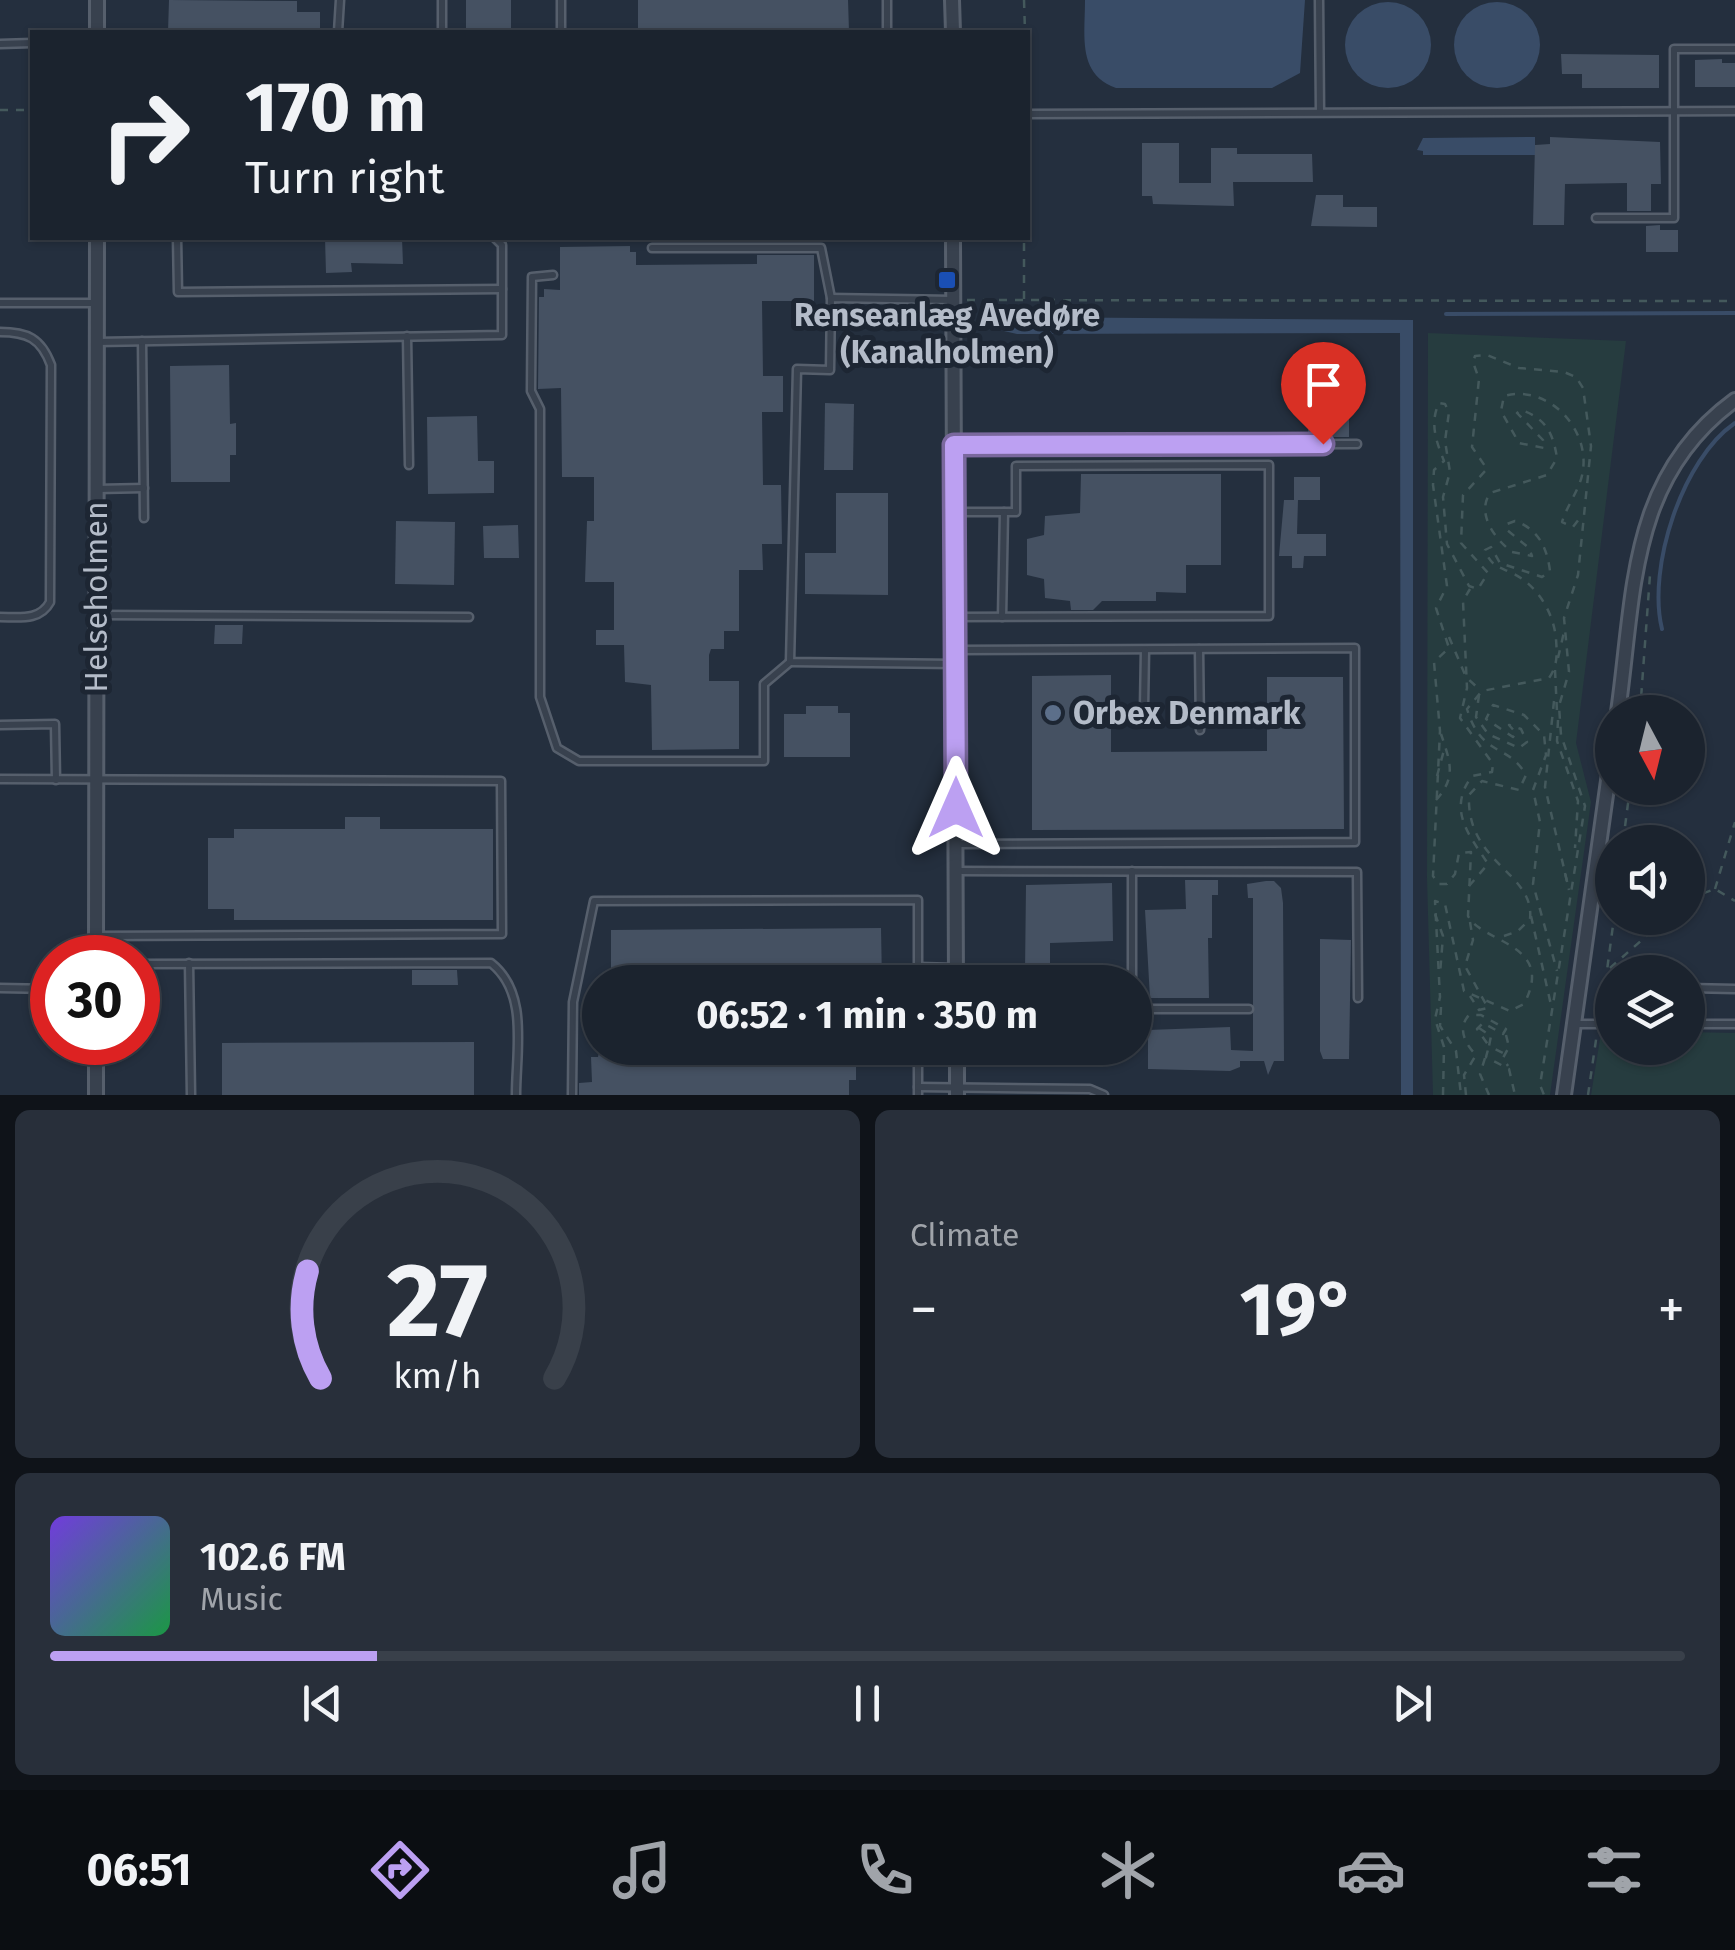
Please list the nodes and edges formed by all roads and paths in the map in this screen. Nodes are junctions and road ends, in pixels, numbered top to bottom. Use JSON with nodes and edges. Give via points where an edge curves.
{"nodes":[{"id":1,"x":97,"y":0,"type":"edge"},
{"id":2,"x":340,"y":0,"type":"edge"},
{"id":3,"x":442,"y":0,"type":"edge"},
{"id":4,"x":560,"y":0,"type":"edge"},
{"id":5,"x":886,"y":0,"type":"edge"},
{"id":6,"x":952,"y":0,"type":"edge"},
{"id":7,"x":1024,"y":0,"type":"edge"},
{"id":8,"x":1320,"y":0,"type":"edge"},
{"id":9,"x":97,"y":30,"type":"edge"},
{"id":10,"x":338,"y":30,"type":"edge"},
{"id":11,"x":442,"y":30,"type":"edge"},
{"id":12,"x":560,"y":30,"type":"edge"},
{"id":13,"x":886,"y":30,"type":"edge"},
{"id":14,"x":952,"y":30,"type":"edge"},
{"id":15,"x":1024,"y":30,"type":"edge"},
{"id":16,"x":0,"y":44,"type":"edge"},
{"id":17,"x":30,"y":44,"type":"edge"},
{"id":18,"x":1735,"y":48,"type":"edge"},
{"id":19,"x":0,"y":110,"type":"edge"},
{"id":20,"x":30,"y":110,"type":"edge"},
{"id":21,"x":1320,"y":112,"type":"junction"},
{"id":22,"x":1674,"y":112,"type":"junction"},
{"id":23,"x":1735,"y":112,"type":"edge"},
{"id":24,"x":1030,"y":114,"type":"edge"},
{"id":25,"x":1596,"y":218,"type":"dead end"},
{"id":26,"x":96,"y":240,"type":"edge"},
{"id":27,"x":177,"y":240,"type":"edge"},
{"id":28,"x":496,"y":240,"type":"edge"},
{"id":29,"x":953,"y":240,"type":"edge"},
{"id":30,"x":1024,"y":240,"type":"edge"},
{"id":31,"x":652,"y":248,"type":"dead end"},
{"id":32,"x":552,"y":276,"type":"dead end"},
{"id":33,"x":502,"y":289,"type":"junction"},
{"id":34,"x":831,"y":298,"type":"junction"},
{"id":35,"x":954,"y":300,"type":"junction"},
{"id":36,"x":1024,"y":300,"type":"junction"},
{"id":37,"x":1735,"y":301,"type":"edge"},
{"id":38,"x":0,"y":302,"type":"edge"},
{"id":39,"x":96,"y":303,"type":"junction"},
{"id":40,"x":0,"y":332,"type":"edge"},
{"id":41,"x":407,"y":336,"type":"junction"},
{"id":42,"x":142,"y":341,"type":"junction"},
{"id":43,"x":96,"y":342,"type":"junction"},
{"id":44,"x":1735,"y":400,"type":"edge"},
{"id":45,"x":1356,"y":444,"type":"dead end"},
{"id":46,"x":954,"y":445,"type":"junction"},
{"id":47,"x":408,"y":465,"type":"dead end"},
{"id":48,"x":96,"y":488,"type":"junction"},
{"id":49,"x":144,"y":488,"type":"junction"},
{"id":50,"x":954,"y":512,"type":"junction"},
{"id":51,"x":1004,"y":512,"type":"junction"},
{"id":52,"x":1583,"y":514,"type":"junction"},
{"id":53,"x":144,"y":518,"type":"dead end"},
{"id":54,"x":1650,"y":571,"type":"dead end"},
{"id":55,"x":1472,"y":587,"type":"junction"},
{"id":56,"x":96,"y":615,"type":"junction"},
{"id":57,"x":0,"y":617,"type":"edge"},
{"id":58,"x":469,"y":617,"type":"dead end"},
{"id":59,"x":955,"y":617,"type":"junction"},
{"id":60,"x":1002,"y":617,"type":"junction"},
{"id":61,"x":1446,"y":629,"type":"junction"},
{"id":62,"x":1564,"y":630,"type":"junction"},
{"id":63,"x":1145,"y":649,"type":"junction"},
{"id":64,"x":1199,"y":649,"type":"junction"},
{"id":65,"x":955,"y":657,"type":"junction"},
{"id":66,"x":790,"y":662,"type":"junction"},
{"id":67,"x":1556,"y":665,"type":"junction"},
{"id":68,"x":1466,"y":678,"type":"junction"},
{"id":69,"x":1482,"y":691,"type":"junction"},
{"id":70,"x":1554,"y":694,"type":"junction"},
{"id":71,"x":1621,"y":695,"type":"edge"},
{"id":72,"x":1641,"y":695,"type":"edge"},
{"id":73,"x":1144,"y":708,"type":"dead end"},
{"id":74,"x":0,"y":724,"type":"edge"},
{"id":75,"x":1200,"y":730,"type":"dead end"},
{"id":76,"x":1440,"y":732,"type":"junction"},
{"id":77,"x":1444,"y":744,"type":"junction"},
{"id":78,"x":1437,"y":777,"type":"junction"},
{"id":79,"x":0,"y":779,"type":"edge"},
{"id":80,"x":56,"y":780,"type":"junction"},
{"id":81,"x":96,"y":780,"type":"junction"},
{"id":82,"x":1435,"y":801,"type":"junction"},
{"id":83,"x":1605,"y":805,"type":"edge"},
{"id":84,"x":1735,"y":822,"type":"edge"},
{"id":85,"x":956,"y":844,"type":"junction"},
{"id":86,"x":1576,"y":854,"type":"junction"},
{"id":87,"x":956,"y":871,"type":"junction"},
{"id":88,"x":1132,"y":872,"type":"junction"},
{"id":89,"x":1467,"y":888,"type":"junction"},
{"id":90,"x":1714,"y":889,"type":"junction"},
{"id":91,"x":1705,"y":892,"type":"edge"},
{"id":92,"x":1570,"y":894,"type":"junction"},
{"id":93,"x":1735,"y":901,"type":"edge"},
{"id":94,"x":1531,"y":914,"type":"junction"},
{"id":95,"x":1470,"y":918,"type":"junction"},
{"id":96,"x":96,"y":935,"type":"edge"},
{"id":97,"x":1647,"y":935,"type":"edge"},
{"id":98,"x":160,"y":936,"type":"edge"},
{"id":99,"x":1502,"y":937,"type":"junction"},
{"id":100,"x":1623,"y":955,"type":"edge"},
{"id":101,"x":189,"y":963,"type":"junction"},
{"id":102,"x":160,"y":964,"type":"edge"},
{"id":103,"x":918,"y":965,"type":"edge"},
{"id":104,"x":956,"y":965,"type":"edge"},
{"id":105,"x":1132,"y":965,"type":"edge"},
{"id":106,"x":1558,"y":977,"type":"junction"},
{"id":107,"x":0,"y":988,"type":"edge"},
{"id":108,"x":30,"y":988,"type":"edge"},
{"id":109,"x":1705,"y":988,"type":"edge"},
{"id":110,"x":1735,"y":988,"type":"edge"},
{"id":111,"x":1440,"y":989,"type":"junction"},
{"id":112,"x":1470,"y":996,"type":"junction"},
{"id":113,"x":1358,"y":998,"type":"dead end"},
{"id":114,"x":1488,"y":1003,"type":"junction"},
{"id":115,"x":1152,"y":1010,"type":"edge"},
{"id":116,"x":1250,"y":1010,"type":"dead end"},
{"id":117,"x":1552,"y":1010,"type":"junction"},
{"id":118,"x":1574,"y":1024,"type":"junction"},
{"id":119,"x":1595,"y":1024,"type":"edge"},
{"id":120,"x":1705,"y":1024,"type":"edge"},
{"id":121,"x":1735,"y":1024,"type":"edge"},
{"id":122,"x":1506,"y":1033,"type":"junction"},
{"id":123,"x":1489,"y":1046,"type":"junction"},
{"id":124,"x":1595,"y":1050,"type":"edge"},
{"id":125,"x":1505,"y":1054,"type":"junction"},
{"id":126,"x":1486,"y":1057,"type":"junction"},
{"id":127,"x":96,"y":1065,"type":"edge"},
{"id":128,"x":918,"y":1065,"type":"edge"},
{"id":129,"x":957,"y":1065,"type":"edge"},
{"id":130,"x":1509,"y":1069,"type":"junction"},
{"id":131,"x":918,"y":1091,"type":"edge"},
{"id":132,"x":957,"y":1092,"type":"edge"},
{"id":133,"x":1002,"y":1092,"type":"edge"},
{"id":134,"x":96,"y":1095,"type":"edge"},
{"id":135,"x":191,"y":1095,"type":"edge"},
{"id":136,"x":516,"y":1095,"type":"edge"},
{"id":137,"x":572,"y":1095,"type":"edge"},
{"id":138,"x":1104,"y":1095,"type":"edge"},
{"id":139,"x":1444,"y":1095,"type":"edge"},
{"id":140,"x":1464,"y":1095,"type":"edge"},
{"id":141,"x":1489,"y":1095,"type":"edge"},
{"id":142,"x":1515,"y":1095,"type":"edge"},
{"id":143,"x":1544,"y":1095,"type":"edge"},
{"id":144,"x":1564,"y":1095,"type":"edge"},
{"id":145,"x":1588,"y":1095,"type":"edge"}],
"edges":[{"from":1,"to":9,"type":"street"},
{"from":2,"to":10,"type":"lane"},
{"from":3,"to":11,"type":"lane"},
{"from":4,"to":12,"type":"lane"},
{"from":5,"to":13,"type":"lane"},
{"from":6,"to":14,"type":"street"},
{"from":7,"to":15,"type":"path"},
{"from":8,"to":21,"type":"lane"},
{"from":16,"to":17,"type":"lane"},
{"from":18,"to":22,"type":"lane","via":[[1674,49]]},
{"from":19,"to":20,"type":"path"},
{"from":21,"to":22,"type":"lane"},
{"from":21,"to":24,"type":"lane"},
{"from":22,"to":23,"type":"lane"},
{"from":22,"to":25,"type":"lane","via":[[1674,218]]},
{"from":26,"to":39,"type":"street","name":"Helseholmen"},
{"from":27,"to":33,"type":"lane","via":[[178,292]]},
{"from":28,"to":33,"type":"lane","via":[[502,245]]},
{"from":29,"to":35,"type":"street"},
{"from":30,"to":36,"type":"path"},
{"from":31,"to":34,"type":"lane","via":[[821,248]]},
{"from":32,"to":66,"type":"lane","via":[[532,276],[532,392],[540,409],[540,697],[557,748],[579,761],[764,761],[764,684]]},
{"from":33,"to":41,"type":"lane","via":[[502,335]]},
{"from":34,"to":35,"type":"lane"},
{"from":34,"to":66,"type":"lane","via":[[830,370],[797,369]]},
{"from":35,"to":36,"type":"path"},
{"from":35,"to":46,"type":"street"},
{"from":36,"to":37,"type":"path"},
{"from":38,"to":39,"type":"lane"},
{"from":39,"to":43,"type":"street","name":"Helseholmen"},
{"from":40,"to":57,"type":"lane","via":[[36,339],[52,365],[50,602],[33,617]]},
{"from":41,"to":42,"type":"lane"},
{"from":41,"to":47,"type":"lane"},
{"from":42,"to":43,"type":"lane"},
{"from":42,"to":49,"type":"lane"},
{"from":43,"to":48,"type":"street","name":"Helseholmen"},
{"from":44,"to":71,"type":"street","via":[[1685,444],[1650,508]]},
{"from":45,"to":46,"type":"lane"},
{"from":46,"to":50,"type":"street"},
{"from":48,"to":49,"type":"lane"},
{"from":48,"to":56,"type":"street","name":"Helseholmen"},
{"from":49,"to":53,"type":"lane"},
{"from":50,"to":51,"type":"lane"},
{"from":50,"to":59,"type":"street"},
{"from":51,"to":60,"type":"lane"},
{"from":51,"to":60,"type":"lane","via":[[1016,512],[1016,466],[1269,465],[1269,616]]},
{"from":52,"to":55,"type":"path","via":[[1591,446],[1576,377],[1475,356],[1472,447],[1487,469],[1463,495],[1460,543],[1488,574],[1483,586]]},
{"from":52,"to":62,"type":"path"},
{"from":52,"to":67,"type":"path","via":[[1573,527],[1562,522],[1583,470],[1568,420],[1539,396],[1504,396],[1500,411],[1518,443],[1544,448],[1517,413],[1538,415],[1557,458],[1547,476],[1490,493],[1486,520],[1504,546],[1528,556],[1530,548],[1507,524],[1533,528],[1550,574],[1500,563],[1491,547],[1485,550],[1492,564],[1517,576],[1548,608]]},
{"from":54,"to":72,"type":"path"},
{"from":55,"to":61,"type":"path","via":[[1447,544],[1443,497],[1450,412],[1440,404],[1434,444],[1444,461],[1434,470],[1433,484],[1447,586],[1436,608]]},
{"from":55,"to":68,"type":"path","via":[[1464,600]]},
{"from":56,"to":58,"type":"lane"},
{"from":56,"to":81,"type":"street","name":"Helseholmen"},
{"from":59,"to":60,"type":"lane"},
{"from":59,"to":65,"type":"street"},
{"from":61,"to":68,"type":"path"},
{"from":61,"to":76,"type":"path","via":[[1449,648],[1434,662],[1433,675]]},
{"from":62,"to":67,"type":"path"},
{"from":62,"to":86,"type":"path","via":[[1569,672],[1559,716],[1585,806]]},
{"from":63,"to":64,"type":"lane"},
{"from":63,"to":65,"type":"lane"},
{"from":63,"to":73,"type":"lane"},
{"from":64,"to":75,"type":"lane"},
{"from":64,"to":85,"type":"lane","via":[[1354,648],[1356,842]]},
{"from":65,"to":66,"type":"lane"},
{"from":65,"to":85,"type":"street"},
{"from":67,"to":69,"type":"path","via":[[1549,678]]},
{"from":67,"to":70,"type":"path"},
{"from":68,"to":69,"type":"path"},
{"from":68,"to":89,"type":"path","via":[[1460,718],[1494,764],[1492,772],[1467,783],[1464,832],[1488,864]]},
{"from":69,"to":94,"type":"path","via":[[1467,709],[1476,737],[1518,764],[1527,780],[1519,790],[1489,781],[1474,786],[1468,806],[1472,832],[1522,890]]},
{"from":69,"to":106,"type":"path","via":[[1476,717],[1488,734],[1519,748],[1527,742],[1521,729],[1509,725],[1516,736],[1508,736],[1486,719],[1494,705],[1524,716],[1544,734],[1546,755],[1533,790],[1540,822],[1533,884]]},
{"from":70,"to":86,"type":"path","via":[[1558,741],[1578,802]]},
{"from":70,"to":92,"type":"path","via":[[1545,787]]},
{"from":74,"to":80,"type":"lane","via":[[55,724]]},
{"from":76,"to":77,"type":"path"},
{"from":76,"to":78,"type":"path"},
{"from":77,"to":78,"type":"path"},
{"from":77,"to":82,"type":"path","via":[[1452,769]]},
{"from":78,"to":82,"type":"path"},
{"from":79,"to":80,"type":"lane"},
{"from":80,"to":81,"type":"lane"},
{"from":81,"to":96,"type":"street","name":"Helseholmen"},
{"from":81,"to":98,"type":"lane","via":[[501,781],[502,934]]},
{"from":82,"to":89,"type":"path","via":[[1434,880],[1451,881],[1465,850],[1473,858]]},
{"from":83,"to":118,"type":"street"},
{"from":84,"to":90,"type":"path"},
{"from":85,"to":87,"type":"street"},
{"from":86,"to":92,"type":"path"},
{"from":87,"to":88,"type":"lane"},
{"from":87,"to":104,"type":"street"},
{"from":88,"to":105,"type":"lane"},
{"from":88,"to":113,"type":"lane","via":[[1357,872]]},
{"from":89,"to":95,"type":"path"},
{"from":90,"to":91,"type":"path"},
{"from":90,"to":93,"type":"path"},
{"from":92,"to":106,"type":"path"},
{"from":94,"to":99,"type":"path","via":[[1518,931]]},
{"from":94,"to":117,"type":"path"},
{"from":95,"to":99,"type":"path","via":[[1480,930]]},
{"from":95,"to":114,"type":"path","via":[[1473,940],[1465,966]]},
{"from":97,"to":100,"type":"path"},
{"from":99,"to":114,"type":"path","via":[[1528,966],[1528,997],[1510,1011]]},
{"from":101,"to":102,"type":"lane"},
{"from":101,"to":135,"type":"lane"},
{"from":101,"to":136,"type":"lane","via":[[491,963],[515,993]]},
{"from":103,"to":137,"type":"lane","via":[[918,900],[594,901],[573,1002]]},
{"from":106,"to":117,"type":"path"},
{"from":107,"to":108,"type":"lane"},
{"from":109,"to":110,"type":"lane"},
{"from":111,"to":112,"type":"path","via":[[1434,912],[1442,899],[1458,976]]},
{"from":111,"to":139,"type":"path","via":[[1435,1020],[1444,1047]]},
{"from":111,"to":140,"type":"path","via":[[1440,1026],[1456,1051]]},
{"from":112,"to":114,"type":"path"},
{"from":112,"to":114,"type":"path","via":[[1480,1010]]},
{"from":115,"to":116,"type":"lane"},
{"from":117,"to":143,"type":"path"},
{"from":118,"to":119,"type":"lane"},
{"from":118,"to":144,"type":"street"},
{"from":120,"to":121,"type":"lane"},
{"from":122,"to":123,"type":"path","via":[[1483,1024],[1478,1029]]},
{"from":122,"to":125,"type":"path"},
{"from":122,"to":140,"type":"path","via":[[1481,1015],[1466,1018],[1467,1046],[1476,1055],[1464,1075]]},
{"from":123,"to":125,"type":"path"},
{"from":123,"to":126,"type":"path"},
{"from":124,"to":145,"type":"path"},
{"from":125,"to":130,"type":"path"},
{"from":126,"to":130,"type":"path"},
{"from":126,"to":141,"type":"path","via":[[1480,1074]]},
{"from":127,"to":134,"type":"street"},
{"from":128,"to":131,"type":"lane"},
{"from":129,"to":132,"type":"street"},
{"from":130,"to":142,"type":"path"},
{"from":131,"to":132,"type":"lane"},
{"from":132,"to":133,"type":"lane"},
{"from":133,"to":138,"type":"lane","via":[[1090,1089]]}]}
